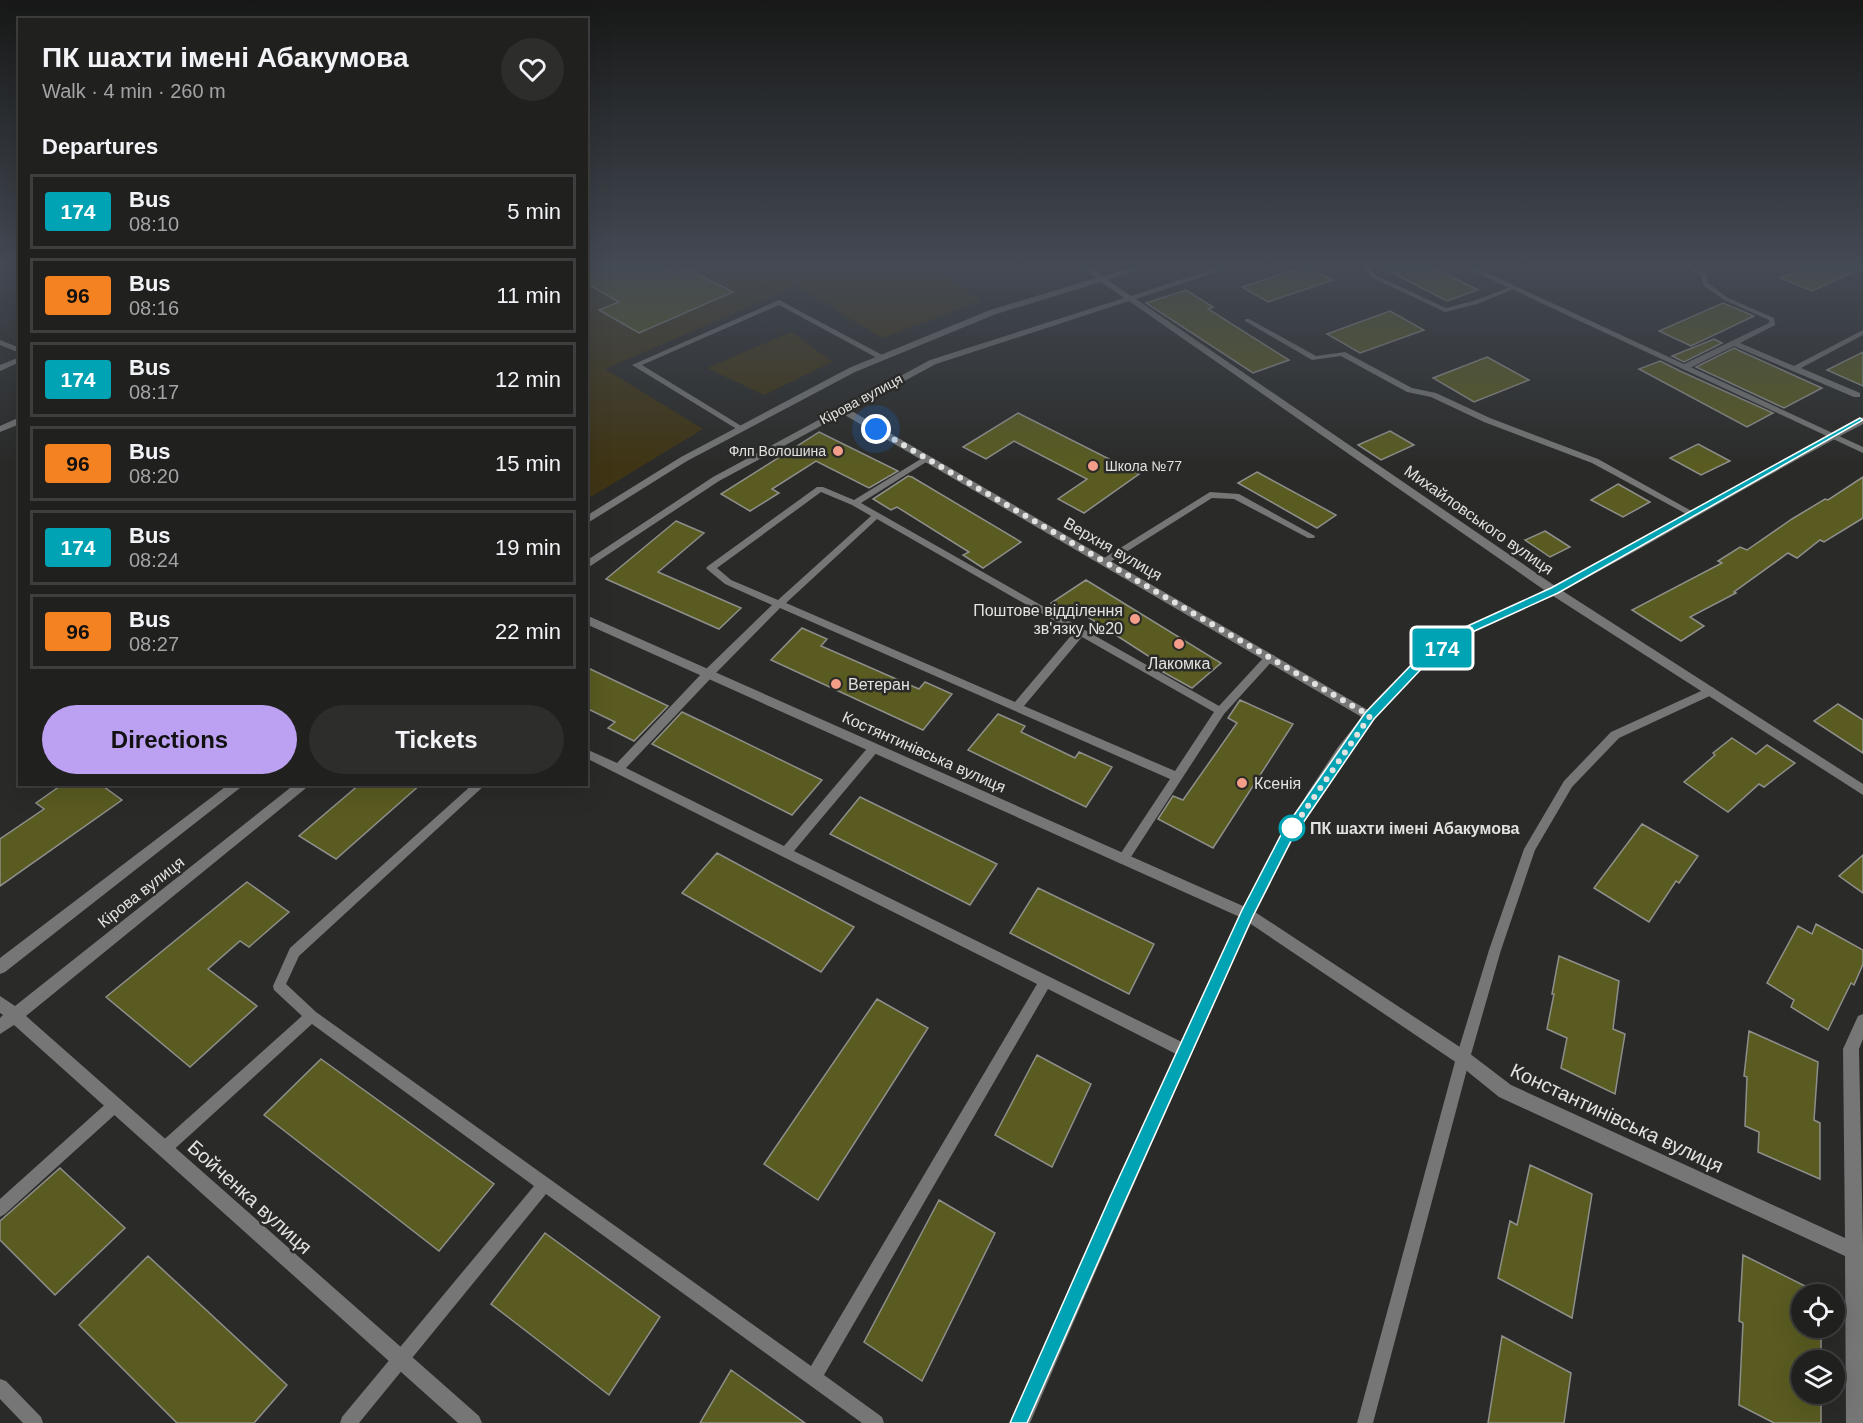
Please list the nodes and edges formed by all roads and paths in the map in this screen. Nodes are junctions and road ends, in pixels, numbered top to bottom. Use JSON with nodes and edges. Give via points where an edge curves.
{"nodes":[{"id":1,"x":710,"y":332,"type":"edge"},
{"id":2,"x":836,"y":332,"type":"edge"},
{"id":3,"x":943,"y":332,"type":"edge"},
{"id":4,"x":1025,"y":332,"type":"edge"},
{"id":5,"x":1182,"y":332,"type":"edge"},
{"id":6,"x":1269,"y":332,"type":"edge"},
{"id":7,"x":1610,"y":332,"type":"edge"},
{"id":8,"x":1756,"y":332,"type":"edge"},
{"id":9,"x":1863,"y":332,"type":"edge"},
{"id":10,"x":0,"y":342,"type":"edge"},
{"id":11,"x":1734,"y":343,"type":"junction"},
{"id":12,"x":18,"y":350,"type":"edge"},
{"id":13,"x":882,"y":357,"type":"junction"},
{"id":14,"x":18,"y":360,"type":"edge"},
{"id":15,"x":1685,"y":367,"type":"junction"},
{"id":16,"x":0,"y":368,"type":"edge"},
{"id":17,"x":1796,"y":368,"type":"junction"},
{"id":18,"x":1857,"y":395,"type":"dead end"},
{"id":19,"x":841,"y":409,"type":"junction"},
{"id":20,"x":1863,"y":420,"type":"edge"},
{"id":21,"x":18,"y":421,"type":"edge"},
{"id":22,"x":0,"y":429,"type":"edge"},
{"id":23,"x":740,"y":429,"type":"junction"},
{"id":24,"x":1833,"y":436,"type":"junction"},
{"id":25,"x":1863,"y":450,"type":"edge"},
{"id":26,"x":927,"y":459,"type":"junction"},
{"id":27,"x":855,"y":503,"type":"junction"},
{"id":28,"x":1693,"y":514,"type":"junction"},
{"id":29,"x":876,"y":516,"type":"junction"},
{"id":30,"x":588,"y":520,"type":"edge"},
{"id":31,"x":1311,"y":536,"type":"dead end"},
{"id":32,"x":1104,"y":562,"type":"junction"},
{"id":33,"x":588,"y":565,"type":"edge"},
{"id":34,"x":1554,"y":591,"type":"junction"},
{"id":35,"x":779,"y":604,"type":"junction"},
{"id":36,"x":588,"y":620,"type":"edge"},
{"id":37,"x":1081,"y":632,"type":"junction"},
{"id":38,"x":1270,"y":658,"type":"junction"},
{"id":39,"x":708,"y":674,"type":"junction"},
{"id":40,"x":1710,"y":691,"type":"junction"},
{"id":41,"x":1017,"y":707,"type":"junction"},
{"id":42,"x":1220,"y":711,"type":"junction"},
{"id":43,"x":1370,"y":716,"type":"junction"},
{"id":44,"x":874,"y":748,"type":"junction"},
{"id":45,"x":588,"y":754,"type":"edge"},
{"id":46,"x":618,"y":769,"type":"junction"},
{"id":47,"x":1177,"y":777,"type":"junction"},
{"id":48,"x":236,"y":786,"type":"edge"},
{"id":49,"x":301,"y":786,"type":"edge"},
{"id":50,"x":479,"y":786,"type":"edge"},
{"id":51,"x":1863,"y":790,"type":"edge"},
{"id":52,"x":786,"y":852,"type":"junction"},
{"id":53,"x":1123,"y":859,"type":"junction"},
{"id":54,"x":1247,"y":914,"type":"junction"},
{"id":55,"x":0,"y":967,"type":"edge"},
{"id":56,"x":1046,"y":981,"type":"junction"},
{"id":57,"x":0,"y":1003,"type":"edge"},
{"id":58,"x":14,"y":1015,"type":"junction"},
{"id":59,"x":311,"y":1016,"type":"junction"},
{"id":60,"x":1863,"y":1021,"type":"edge"},
{"id":61,"x":0,"y":1027,"type":"edge"},
{"id":62,"x":1185,"y":1051,"type":"junction"},
{"id":63,"x":1463,"y":1058,"type":"junction"},
{"id":64,"x":115,"y":1105,"type":"junction"},
{"id":65,"x":164,"y":1149,"type":"junction"},
{"id":66,"x":545,"y":1184,"type":"junction"},
{"id":67,"x":0,"y":1209,"type":"edge"},
{"id":68,"x":1858,"y":1253,"type":"edge"},
{"id":69,"x":400,"y":1359,"type":"junction"},
{"id":70,"x":813,"y":1378,"type":"junction"},
{"id":71,"x":0,"y":1387,"type":"edge"},
{"id":72,"x":34,"y":1423,"type":"edge"},
{"id":73,"x":348,"y":1423,"type":"edge"},
{"id":74,"x":472,"y":1423,"type":"edge"},
{"id":75,"x":876,"y":1423,"type":"edge"},
{"id":76,"x":1020,"y":1423,"type":"edge"},
{"id":77,"x":1365,"y":1423,"type":"edge"},
{"id":78,"x":1856,"y":1423,"type":"edge"}],
"edges":[{"from":1,"to":23,"type":"lane","via":[[636,365]]},
{"from":2,"to":13,"type":"lane"},
{"from":3,"to":13,"type":"street","name":"Кірова вулиця"},
{"from":4,"to":19,"type":"street","name":"Кірова вулиця","via":[[933,362]]},
{"from":5,"to":34,"type":"street","name":"Михайловського вулиця"},
{"from":6,"to":28,"type":"lane","via":[[1315,358],[1342,354],[1410,390],[1433,395],[1594,460]]},
{"from":7,"to":15,"type":"street"},
{"from":8,"to":11,"type":"lane"},
{"from":9,"to":17,"type":"lane"},
{"from":10,"to":12,"type":"street"},
{"from":11,"to":15,"type":"lane"},
{"from":11,"to":17,"type":"lane"},
{"from":13,"to":23,"type":"street","name":"Кірова вулиця"},
{"from":14,"to":16,"type":"street"},
{"from":15,"to":24,"type":"street"},
{"from":17,"to":18,"type":"lane"},
{"from":19,"to":26,"type":"street","name":"Верхня вулиця"},
{"from":19,"to":33,"type":"street","name":"Кірова вулиця","via":[[716,478]]},
{"from":20,"to":24,"type":"street"},
{"from":21,"to":22,"type":"street"},
{"from":23,"to":30,"type":"street","name":"Кірова вулиця"},
{"from":24,"to":25,"type":"street"},
{"from":24,"to":28,"type":"street"},
{"from":26,"to":27,"type":"lane"},
{"from":26,"to":32,"type":"street","name":"Верхня вулиця"},
{"from":27,"to":29,"type":"lane"},
{"from":27,"to":35,"type":"lane","via":[[819,489],[711,568],[728,582]]},
{"from":28,"to":34,"type":"street"},
{"from":29,"to":35,"type":"lane"},
{"from":29,"to":37,"type":"lane"},
{"from":31,"to":32,"type":"lane","via":[[1236,496],[1210,495]]},
{"from":32,"to":38,"type":"street","name":"Верхня вулиця"},
{"from":34,"to":40,"type":"street","name":"Михайловського вулиця"},
{"from":34,"to":43,"type":"street","via":[[1465,631],[1420,663]]},
{"from":35,"to":39,"type":"lane"},
{"from":35,"to":41,"type":"lane"},
{"from":36,"to":39,"type":"street","name":"Костянтинівська вулиця"},
{"from":37,"to":41,"type":"lane"},
{"from":37,"to":42,"type":"lane"},
{"from":38,"to":42,"type":"lane"},
{"from":38,"to":43,"type":"street","name":"Верхня вулиця"},
{"from":39,"to":44,"type":"street","name":"Костянтинівська вулиця"},
{"from":39,"to":46,"type":"lane"},
{"from":40,"to":51,"type":"street","name":"Михайловського вулиця"},
{"from":40,"to":63,"type":"lane","via":[[1615,735],[1568,784],[1530,849]]},
{"from":41,"to":47,"type":"lane"},
{"from":42,"to":47,"type":"lane"},
{"from":43,"to":54,"type":"street","via":[[1288,835]]},
{"from":44,"to":52,"type":"lane"},
{"from":44,"to":53,"type":"street","name":"Костянтинівська вулиця"},
{"from":45,"to":46,"type":"lane"},
{"from":46,"to":52,"type":"lane"},
{"from":47,"to":53,"type":"lane"},
{"from":48,"to":55,"type":"street","name":"Кірова вулиця"},
{"from":49,"to":58,"type":"street","name":"Кірова вулиця"},
{"from":50,"to":59,"type":"lane","via":[[294,952],[279,986]]},
{"from":52,"to":56,"type":"lane"},
{"from":53,"to":54,"type":"street","name":"Костянтинівська вулиця"},
{"from":54,"to":62,"type":"street"},
{"from":54,"to":63,"type":"street","name":"Константинівська вулиця"},
{"from":56,"to":62,"type":"lane"},
{"from":56,"to":70,"type":"lane"},
{"from":57,"to":58,"type":"street","name":"Бойченка вулиця"},
{"from":58,"to":61,"type":"street","name":"Кірова вулиця"},
{"from":58,"to":64,"type":"street","name":"Бойченка вулиця"},
{"from":59,"to":65,"type":"lane"},
{"from":59,"to":66,"type":"lane"},
{"from":60,"to":68,"type":"street","via":[[1851,1050]]},
{"from":62,"to":76,"type":"street"},
{"from":63,"to":68,"type":"street","name":"Константинівська вулиця","via":[[1505,1091]]},
{"from":63,"to":77,"type":"lane"},
{"from":64,"to":65,"type":"street","name":"Бойченка вулиця"},
{"from":64,"to":67,"type":"lane"},
{"from":65,"to":69,"type":"street","name":"Бойченка вулиця"},
{"from":66,"to":69,"type":"lane"},
{"from":66,"to":70,"type":"lane"},
{"from":68,"to":78,"type":"street"},
{"from":69,"to":73,"type":"lane"},
{"from":69,"to":74,"type":"street","name":"Бойченка вулиця"},
{"from":70,"to":75,"type":"lane"},
{"from":71,"to":72,"type":"lane"}]}
